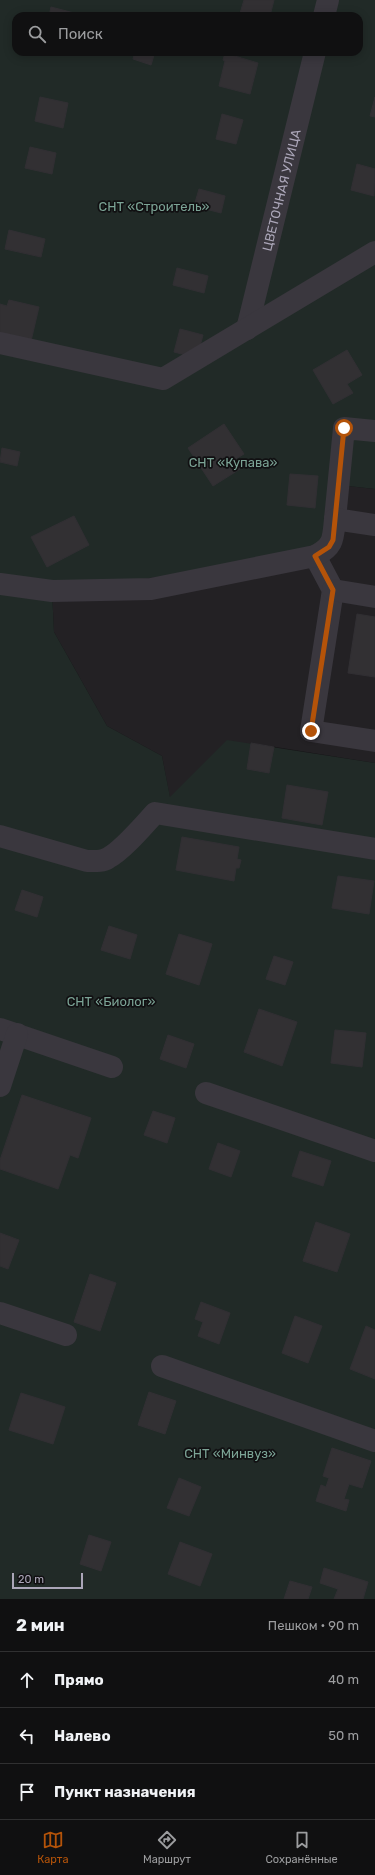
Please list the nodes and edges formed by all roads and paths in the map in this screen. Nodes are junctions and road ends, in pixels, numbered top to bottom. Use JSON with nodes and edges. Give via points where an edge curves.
{"nodes":[{"id":1,"x":328,"y":0,"type":"edge"},
{"id":2,"x":325,"y":12,"type":"edge"},
{"id":3,"x":314,"y":56,"type":"edge"},
{"id":4,"x":375,"y":252,"type":"edge"},
{"id":5,"x":247,"y":329,"type":"junction"},
{"id":6,"x":0,"y":343,"type":"edge"},
{"id":7,"x":375,"y":431,"type":"edge"},
{"id":8,"x":335,"y":519,"type":"junction"},
{"id":9,"x":375,"y":525,"type":"edge"},
{"id":10,"x":315,"y":556,"type":"junction"},
{"id":11,"x":0,"y":584,"type":"edge"},
{"id":12,"x":333,"y":590,"type":"junction"},
{"id":13,"x":375,"y":596,"type":"edge"},
{"id":14,"x":375,"y":741,"type":"edge"},
{"id":15,"x":0,"y":836,"type":"edge"},
{"id":16,"x":375,"y":850,"type":"edge"},
{"id":17,"x":8,"y":1032,"type":"edge"},
{"id":18,"x":112,"y":1067,"type":"dead end"},
{"id":19,"x":0,"y":1086,"type":"edge"},
{"id":20,"x":206,"y":1093,"type":"dead end"},
{"id":21,"x":375,"y":1152,"type":"edge"},
{"id":22,"x":0,"y":1313,"type":"edge"},
{"id":23,"x":66,"y":1335,"type":"dead end"},
{"id":24,"x":162,"y":1366,"type":"dead end"},
{"id":25,"x":375,"y":1441,"type":"edge"}],
"edges":[{"from":1,"to":2,"type":"street"},
{"from":3,"to":5,"type":"street","name":"ЦВЕТОЧНАЯ УЛИЦА"},
{"from":4,"to":5,"type":"street"},
{"from":5,"to":6,"type":"street","via":[[163,379]]},
{"from":7,"to":8,"type":"street","via":[[344,428]]},
{"from":8,"to":9,"type":"street"},
{"from":8,"to":10,"type":"street","via":[[333,540],[329,547]]},
{"from":10,"to":11,"type":"street","via":[[152,589],[52,591]]},
{"from":10,"to":12,"type":"street"},
{"from":12,"to":13,"type":"street"},
{"from":12,"to":14,"type":"street","via":[[311,731]]},
{"from":15,"to":16,"type":"street","via":[[87,861],[98,861],[118,851],[155,813]]},
{"from":17,"to":18,"type":"street"},
{"from":17,"to":19,"type":"street"},
{"from":20,"to":21,"type":"street"},
{"from":22,"to":23,"type":"street"},
{"from":24,"to":25,"type":"street"}]}
